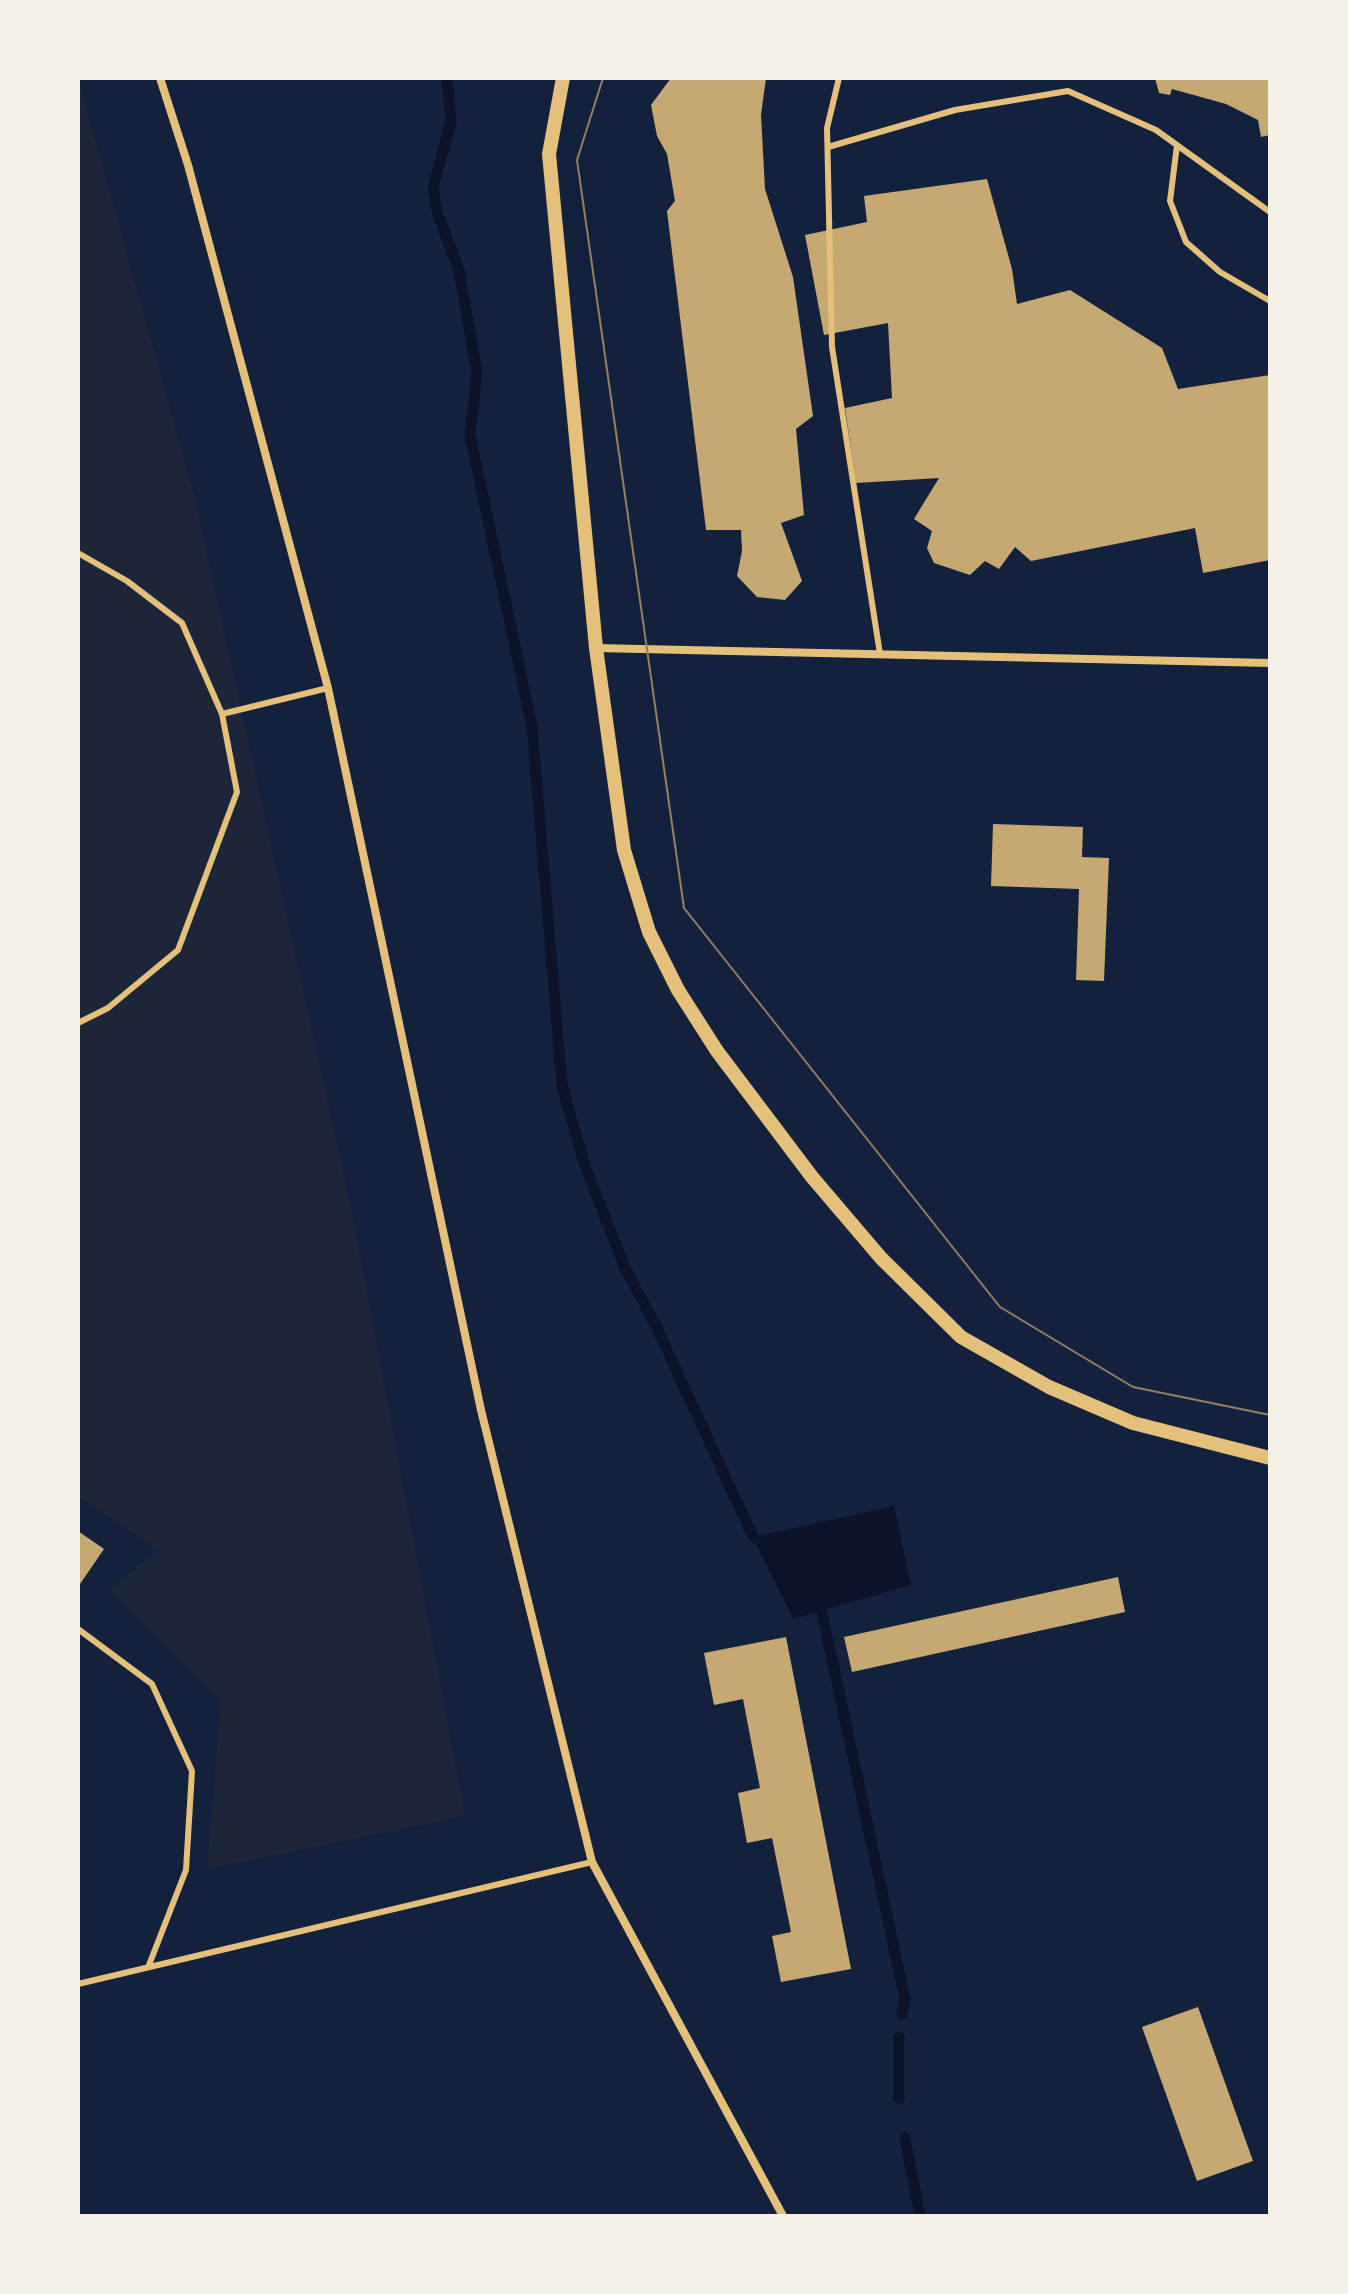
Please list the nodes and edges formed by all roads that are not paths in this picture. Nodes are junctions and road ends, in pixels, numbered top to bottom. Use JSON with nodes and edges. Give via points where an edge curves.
{"nodes":[{"id":1,"x":160,"y":78,"type":"edge"},
{"id":2,"x":563,"y":78,"type":"edge"},
{"id":3,"x":839,"y":78,"type":"edge"},
{"id":4,"x":1177,"y":145,"type":"junction"},
{"id":5,"x":828,"y":147,"type":"junction"},
{"id":6,"x":1270,"y":212,"type":"edge"},
{"id":7,"x":1270,"y":301,"type":"edge"},
{"id":8,"x":78,"y":553,"type":"edge"},
{"id":9,"x":596,"y":648,"type":"junction"},
{"id":10,"x":880,"y":654,"type":"junction"},
{"id":11,"x":1270,"y":663,"type":"edge"},
{"id":12,"x":328,"y":688,"type":"junction"},
{"id":13,"x":222,"y":714,"type":"junction"},
{"id":14,"x":78,"y":1023,"type":"edge"},
{"id":15,"x":1270,"y":1458,"type":"edge"},
{"id":16,"x":78,"y":1629,"type":"edge"},
{"id":17,"x":592,"y":1862,"type":"junction"},
{"id":18,"x":149,"y":1965,"type":"junction"},
{"id":19,"x":78,"y":1984,"type":"edge"},
{"id":20,"x":783,"y":2216,"type":"edge"}],
"edges":[{"from":1,"to":12,"type":"street"},
{"from":2,"to":9,"type":"street","via":[[549,154]]},
{"from":3,"to":5,"type":"lane"},
{"from":4,"to":5,"type":"lane","via":[[1156,130],[1068,91],[955,110]]},
{"from":4,"to":6,"type":"lane"},
{"from":4,"to":7,"type":"lane","via":[[1170,201],[1186,242],[1220,272]]},
{"from":5,"to":10,"type":"lane","via":[[832,347]]},
{"from":8,"to":13,"type":"lane","via":[[127,581],[182,623]]},
{"from":9,"to":10,"type":"street"},
{"from":9,"to":15,"type":"street","via":[[624,850],[649,932],[717,1051],[812,1177],[881,1258],[961,1337],[1049,1387],[1133,1423]]},
{"from":10,"to":11,"type":"street"},
{"from":12,"to":13,"type":"lane"},
{"from":12,"to":17,"type":"street","via":[[481,1410]]},
{"from":13,"to":14,"type":"lane","via":[[237,792],[178,950],[108,1008]]},
{"from":16,"to":18,"type":"lane","via":[[152,1684],[192,1771],[186,1870]]},
{"from":17,"to":18,"type":"lane"},
{"from":17,"to":20,"type":"street"},
{"from":18,"to":19,"type":"lane"}]}
